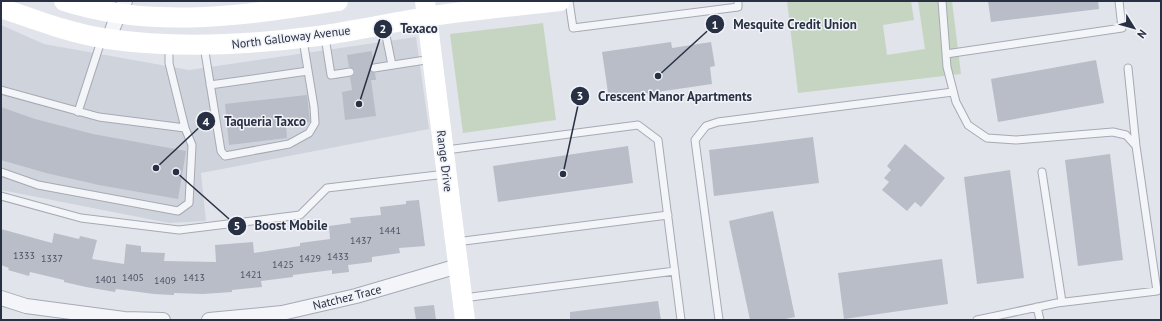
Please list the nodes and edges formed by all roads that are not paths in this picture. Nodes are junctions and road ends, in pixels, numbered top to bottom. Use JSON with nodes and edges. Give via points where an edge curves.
{"nodes":[{"id":1,"x":64,"y":1,"type":"edge"},
{"id":2,"x":338,"y":1,"type":"edge"},
{"id":3,"x":560,"y":1,"type":"edge"},
{"id":4,"x":569,"y":1,"type":"edge"},
{"id":5,"x":738,"y":1,"type":"edge"},
{"id":6,"x":942,"y":1,"type":"edge"},
{"id":7,"x":1119,"y":1,"type":"edge"},
{"id":8,"x":122,"y":7,"type":"edge"},
{"id":9,"x":1,"y":8,"type":"edge"},
{"id":10,"x":426,"y":9,"type":"edge"},
{"id":11,"x":383,"y":24,"type":"junction"},
{"id":12,"x":325,"y":35,"type":"junction"},
{"id":13,"x":302,"y":37,"type":"junction"},
{"id":14,"x":106,"y":39,"type":"junction"},
{"id":15,"x":168,"y":44,"type":"junction"},
{"id":16,"x":204,"y":45,"type":"junction"},
{"id":17,"x":946,"y":54,"type":"junction"},
{"id":18,"x":432,"y":59,"type":"junction"},
{"id":19,"x":392,"y":65,"type":"junction"},
{"id":20,"x":374,"y":68,"type":"dead end"},
{"id":21,"x":1128,"y":68,"type":"dead end"},
{"id":22,"x":308,"y":72,"type":"junction"},
{"id":23,"x":350,"y":72,"type":"dead end"},
{"id":24,"x":210,"y":85,"type":"junction"},
{"id":25,"x":1,"y":90,"type":"edge"},
{"id":26,"x":953,"y":92,"type":"junction"},
{"id":27,"x":78,"y":112,"type":"junction"},
{"id":28,"x":185,"y":128,"type":"junction"},
{"id":29,"x":1136,"y":146,"type":"junction"},
{"id":30,"x":444,"y":150,"type":"junction"},
{"id":31,"x":1,"y":172,"type":"edge"},
{"id":32,"x":1042,"y":172,"type":"dead end"},
{"id":33,"x":447,"y":174,"type":"junction"},
{"id":34,"x":1,"y":196,"type":"edge"},
{"id":35,"x":668,"y":215,"type":"junction"},
{"id":36,"x":455,"y":242,"type":"junction"},
{"id":37,"x":458,"y":266,"type":"junction"},
{"id":38,"x":675,"y":271,"type":"junction"},
{"id":39,"x":1,"y":298,"type":"edge"},
{"id":40,"x":462,"y":298,"type":"junction"},
{"id":41,"x":1062,"y":302,"type":"junction"},
{"id":42,"x":1037,"y":307,"type":"junction"},
{"id":43,"x":163,"y":320,"type":"edge"},
{"id":44,"x":209,"y":320,"type":"edge"},
{"id":45,"x":465,"y":320,"type":"edge"},
{"id":46,"x":681,"y":320,"type":"edge"},
{"id":47,"x":720,"y":320,"type":"edge"},
{"id":48,"x":977,"y":320,"type":"edge"},
{"id":49,"x":1040,"y":320,"type":"edge"}],
"edges":[{"from":1,"to":8,"type":"main road","via":[[100,11]]},
{"from":2,"to":8,"type":"main road","via":[[197,18],[154,17]]},
{"from":3,"to":10,"type":"main road","name":"North Galloway Avenue"},
{"from":4,"to":5,"type":"lane","via":[[573,28],[738,7]]},
{"from":6,"to":17,"type":"lane"},
{"from":7,"to":17,"type":"lane","via":[[1122,28]]},
{"from":8,"to":14,"type":"street"},
{"from":9,"to":14,"type":"main road","name":"North Galloway Avenue"},
{"from":10,"to":11,"type":"main road","name":"North Galloway Avenue"},
{"from":10,"to":18,"type":"main road","name":"Range Drive"},
{"from":11,"to":12,"type":"main road","name":"North Galloway Avenue"},
{"from":11,"to":19,"type":"lane"},
{"from":12,"to":13,"type":"main road","name":"North Galloway Avenue"},
{"from":12,"to":23,"type":"lane","via":[[331,75]]},
{"from":13,"to":16,"type":"main road","name":"North Galloway Avenue"},
{"from":13,"to":22,"type":"lane"},
{"from":14,"to":15,"type":"main road","name":"North Galloway Avenue"},
{"from":14,"to":27,"type":"lane"},
{"from":15,"to":16,"type":"main road","name":"North Galloway Avenue"},
{"from":15,"to":28,"type":"lane","via":[[169,63]]},
{"from":16,"to":24,"type":"lane"},
{"from":17,"to":26,"type":"lane"},
{"from":18,"to":19,"type":"lane"},
{"from":18,"to":30,"type":"main road","name":"Range Drive"},
{"from":19,"to":20,"type":"lane"},
{"from":21,"to":29,"type":"lane"},
{"from":22,"to":24,"type":"lane"},
{"from":22,"to":24,"type":"lane","via":[[315,123],[309,133],[289,144],[225,156],[221,151]]},
{"from":25,"to":27,"type":"lane"},
{"from":26,"to":29,"type":"lane","via":[[968,125],[987,138],[1016,140],[1113,132],[1126,135]]},
{"from":26,"to":47,"type":"lane","via":[[718,122],[706,126],[695,140]]},
{"from":27,"to":28,"type":"lane","via":[[99,118]]},
{"from":28,"to":31,"type":"lane","via":[[192,145],[189,203],[178,211],[38,185]]},
{"from":29,"to":41,"type":"lane","via":[[1157,291]]},
{"from":30,"to":33,"type":"main road","name":"Range Drive"},
{"from":30,"to":35,"type":"lane","via":[[638,125],[658,140]]},
{"from":32,"to":41,"type":"lane"},
{"from":33,"to":34,"type":"lane","via":[[327,188],[300,215],[179,230],[81,218]]},
{"from":33,"to":36,"type":"main road","name":"Range Drive"},
{"from":35,"to":36,"type":"lane"},
{"from":35,"to":38,"type":"lane"},
{"from":36,"to":37,"type":"main road","name":"Range Drive"},
{"from":37,"to":40,"type":"main road","name":"Range Drive"},
{"from":37,"to":44,"type":"street","name":"Natchez Trace","via":[[356,296],[282,313]]},
{"from":38,"to":40,"type":"lane"},
{"from":38,"to":46,"type":"lane"},
{"from":39,"to":43,"type":"street","via":[[26,306],[124,319]]},
{"from":40,"to":45,"type":"main road","name":"Range Drive"},
{"from":41,"to":42,"type":"lane"},
{"from":42,"to":48,"type":"lane"},
{"from":42,"to":49,"type":"lane"}]}
